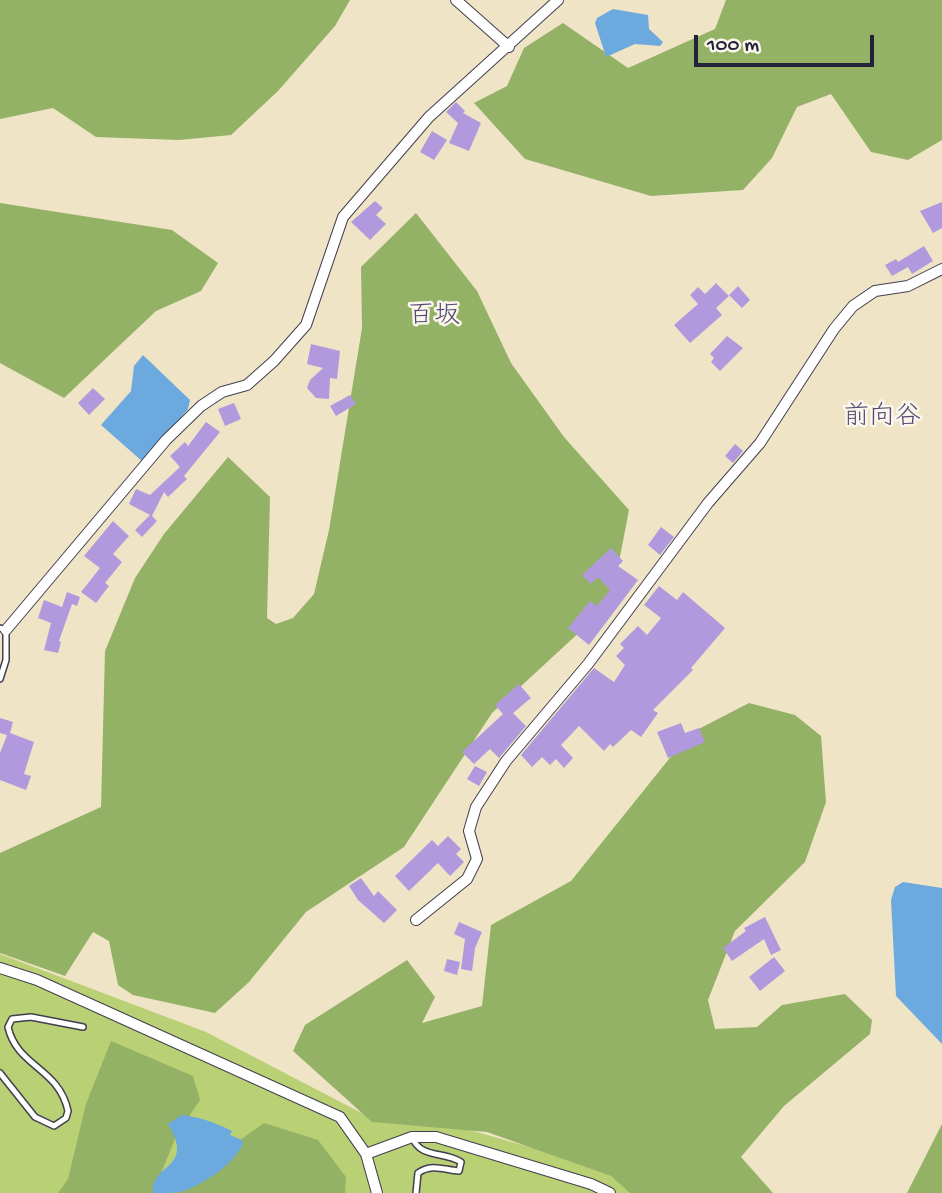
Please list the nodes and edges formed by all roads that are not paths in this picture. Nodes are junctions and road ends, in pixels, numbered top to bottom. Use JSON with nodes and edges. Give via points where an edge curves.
{"nodes":[{"id":1,"x":456,"y":0,"type":"edge"},
{"id":2,"x":558,"y":0,"type":"edge"},
{"id":3,"x":509,"y":47,"type":"junction"},
{"id":4,"x":942,"y":269,"type":"edge"},
{"id":5,"x":3,"y":629,"type":"edge"},
{"id":6,"x":0,"y":679,"type":"edge"},
{"id":7,"x":416,"y":920,"type":"dead end"},
{"id":8,"x":0,"y":968,"type":"edge"},
{"id":9,"x":83,"y":1027,"type":"dead end"},
{"id":10,"x":0,"y":1073,"type":"edge"},
{"id":11,"x":412,"y":1137,"type":"junction"},
{"id":12,"x":366,"y":1154,"type":"junction"},
{"id":13,"x":377,"y":1193,"type":"edge"},
{"id":14,"x":416,"y":1193,"type":"edge"},
{"id":15,"x":610,"y":1193,"type":"edge"}],
"edges":[{"from":1,"to":3,"type":"street"},
{"from":2,"to":3,"type":"street"},
{"from":3,"to":5,"type":"street","via":[[429,117],[343,217],[306,325],[247,385],[201,406],[166,440]]},
{"from":4,"to":7,"type":"street","via":[[908,286],[875,291],[853,306],[834,329],[761,443],[708,503],[588,664],[506,761],[476,807],[469,831],[477,859],[467,878]]},
{"from":5,"to":6,"type":"lane","via":[[6,660]]},
{"from":8,"to":12,"type":"street","via":[[37,980],[316,1104],[340,1117]]},
{"from":9,"to":10,"type":"lane","via":[[31,1017],[12,1019],[8,1027],[20,1053],[50,1075],[61,1090],[68,1111],[61,1124],[54,1126],[35,1116]]},
{"from":11,"to":12,"type":"street"},
{"from":11,"to":14,"type":"lane","via":[[428,1153],[455,1158],[462,1167],[459,1171],[422,1170]]},
{"from":11,"to":15,"type":"street","via":[[436,1137],[474,1147]]},
{"from":12,"to":13,"type":"street"}]}
